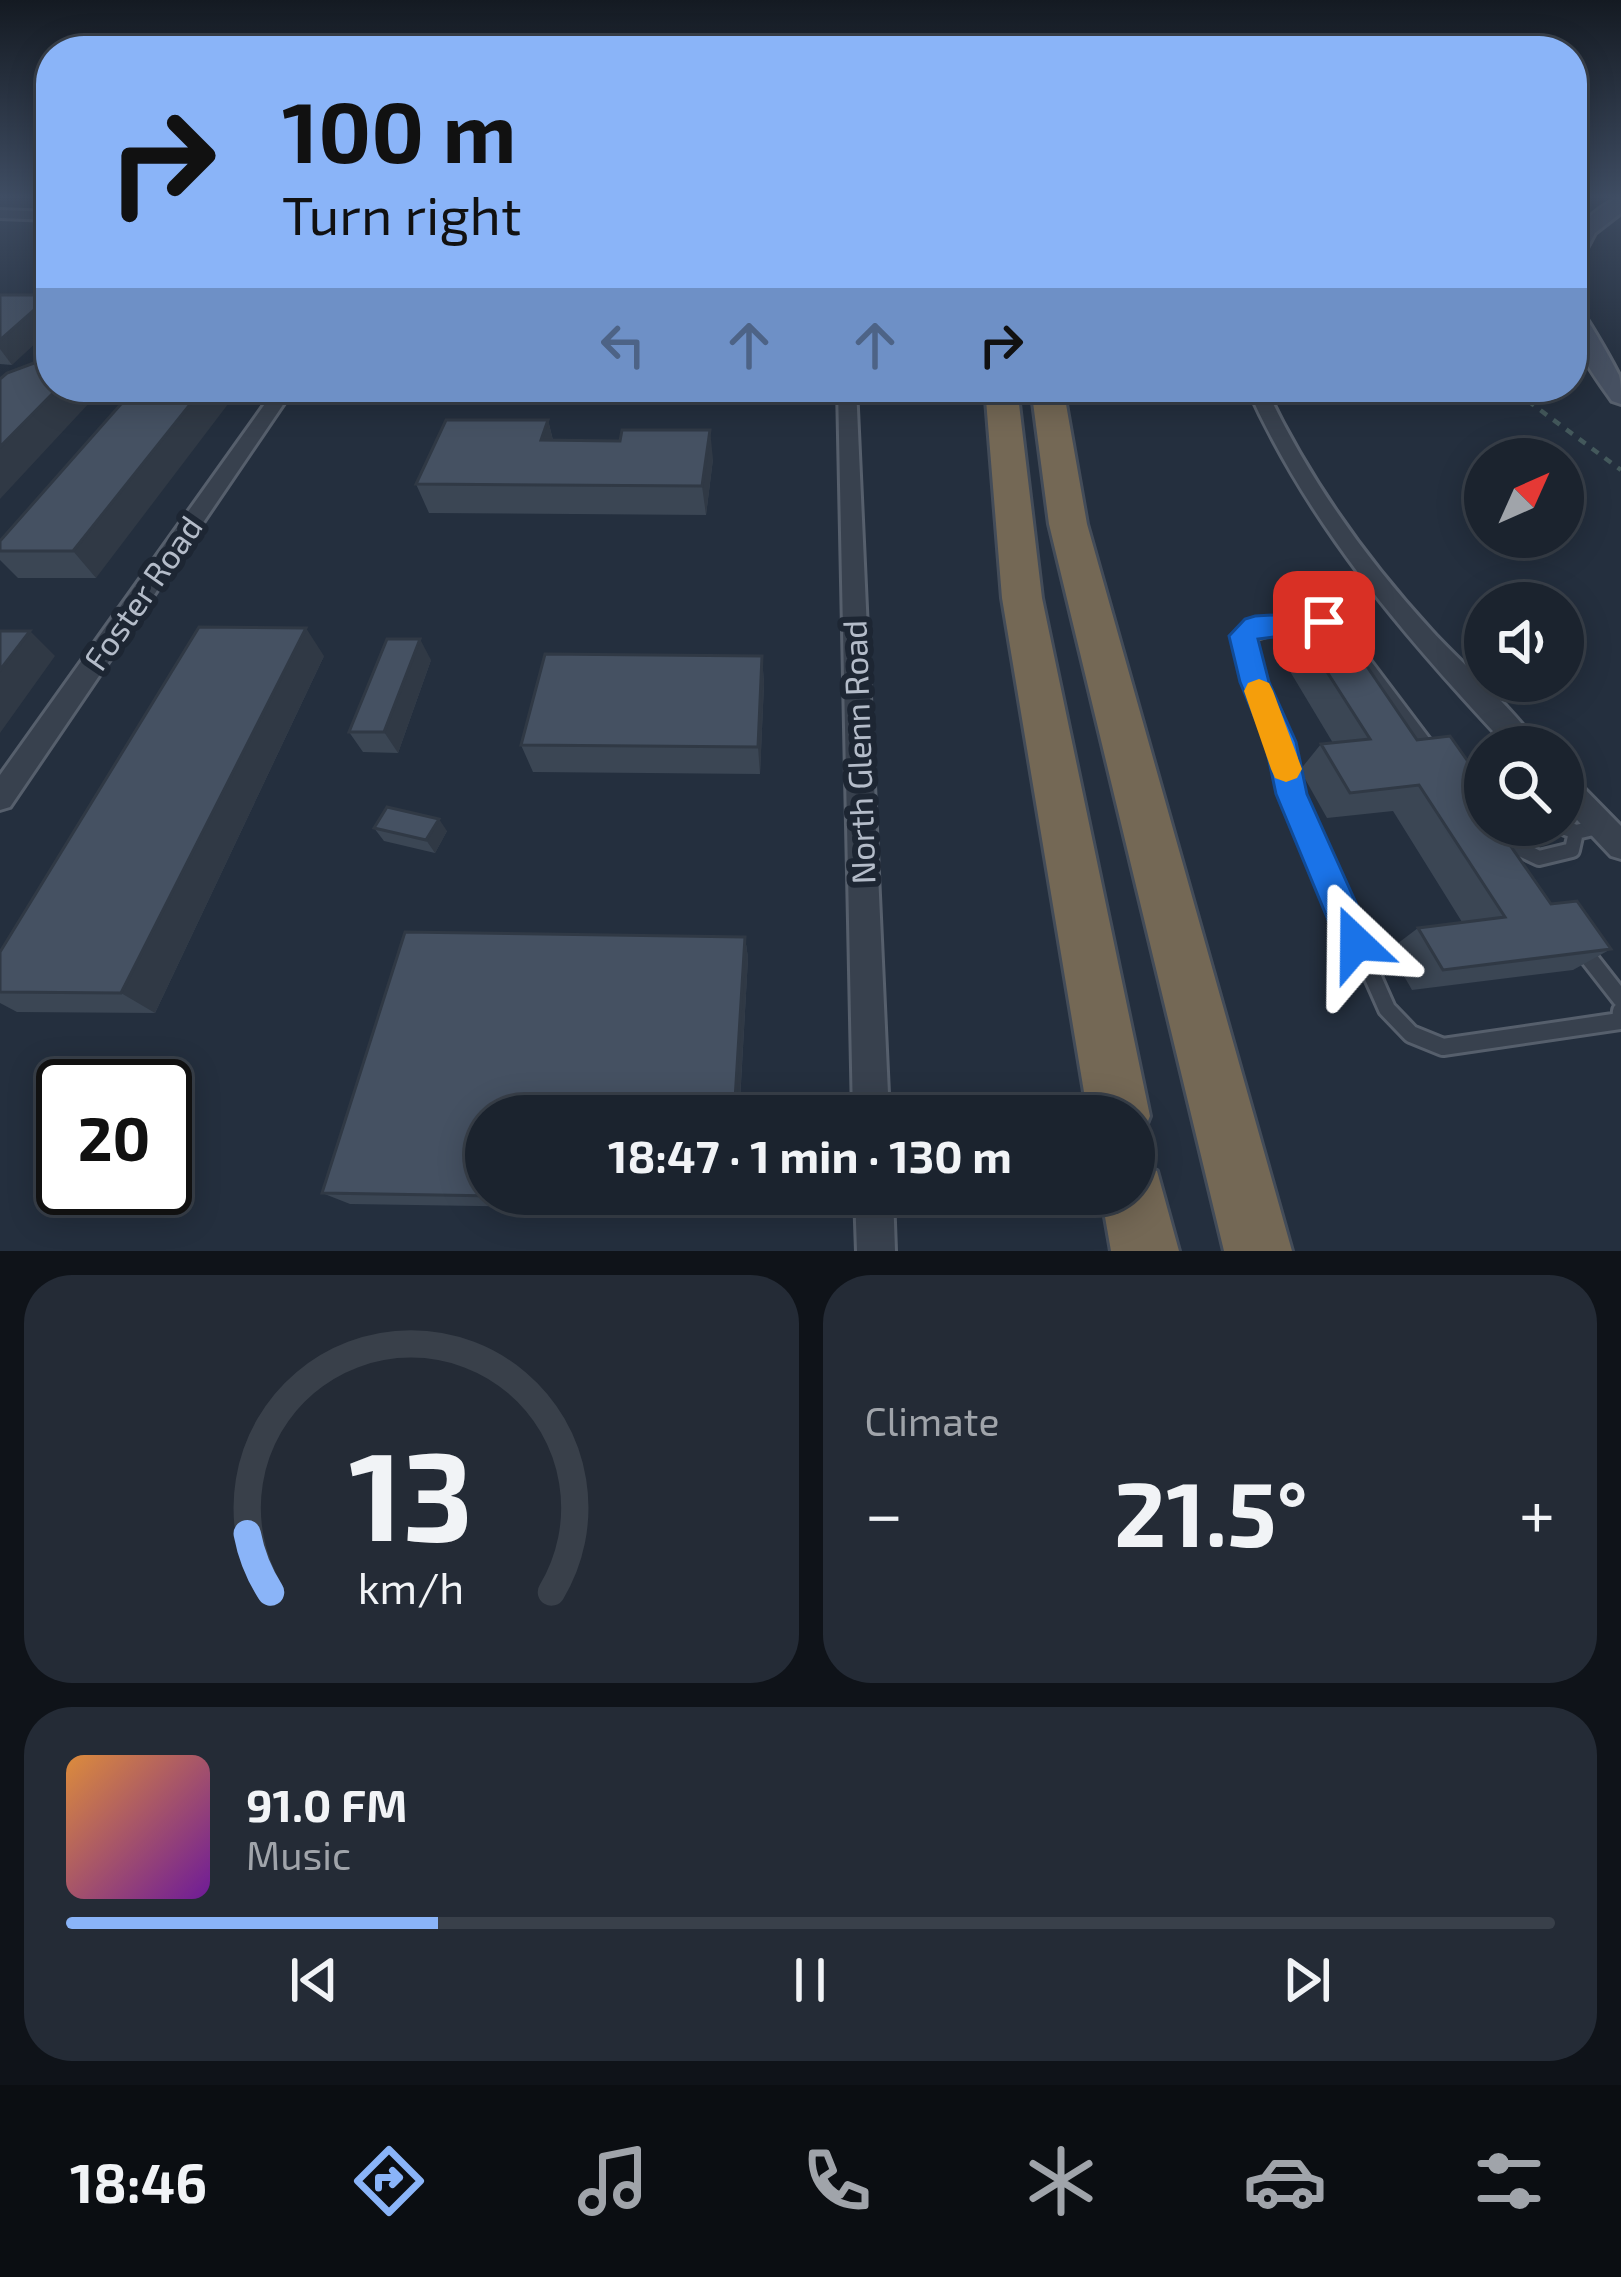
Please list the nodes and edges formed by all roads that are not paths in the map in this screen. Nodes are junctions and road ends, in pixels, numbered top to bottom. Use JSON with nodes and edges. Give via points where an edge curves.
{"nodes":[{"id":1,"x":1587,"y":344,"type":"edge"},
{"id":2,"x":1621,"y":396,"type":"edge"},
{"id":3,"x":276,"y":402,"type":"edge"},
{"id":4,"x":847,"y":402,"type":"edge"},
{"id":5,"x":1001,"y":402,"type":"edge"},
{"id":6,"x":1049,"y":402,"type":"edge"},
{"id":7,"x":1060,"y":402,"type":"edge"},
{"id":8,"x":1264,"y":402,"type":"edge"},
{"id":9,"x":1068,"y":524,"type":"junction"},
{"id":10,"x":1506,"y":726,"type":"edge"},
{"id":11,"x":1445,"y":771,"type":"edge"},
{"id":12,"x":0,"y":798,"type":"edge"},
{"id":13,"x":1506,"y":846,"type":"edge"},
{"id":14,"x":1510,"y":846,"type":"edge"},
{"id":15,"x":1579,"y":846,"type":"edge"},
{"id":16,"x":1518,"y":867,"type":"edge"},
{"id":17,"x":1577,"y":942,"type":"edge"},
{"id":18,"x":1621,"y":998,"type":"edge"},
{"id":19,"x":1621,"y":1011,"type":"edge"},
{"id":20,"x":870,"y":1095,"type":"edge"},
{"id":21,"x":1115,"y":1095,"type":"edge"},
{"id":22,"x":875,"y":1215,"type":"edge"},
{"id":23,"x":1138,"y":1215,"type":"edge"},
{"id":24,"x":876,"y":1251,"type":"edge"},
{"id":25,"x":1145,"y":1251,"type":"edge"},
{"id":26,"x":1258,"y":1251,"type":"edge"}],
"edges":[{"from":1,"to":2,"type":"main road"},
{"from":3,"to":12,"type":"street","name":"Foster Road"},
{"from":4,"to":20,"type":"street","name":"North Glenn Road"},
{"from":5,"to":21,"type":"highway","via":[[1022,598]]},
{"from":6,"to":9,"type":"highway"},
{"from":7,"to":9,"type":"highway"},
{"from":8,"to":10,"type":"street","via":[[1359,558]]},
{"from":9,"to":26,"type":"highway"},
{"from":11,"to":19,"type":"lane","via":[[1340,631],[1301,623],[1255,626],[1243,636],[1292,794],[1372,980],[1411,1034],[1443,1046],[1620,1021]]},
{"from":13,"to":16,"type":"lane"},
{"from":14,"to":15,"type":"lane","via":[[1539,858]]},
{"from":17,"to":18,"type":"lane"},
{"from":22,"to":24,"type":"street"},
{"from":23,"to":25,"type":"highway"}]}
